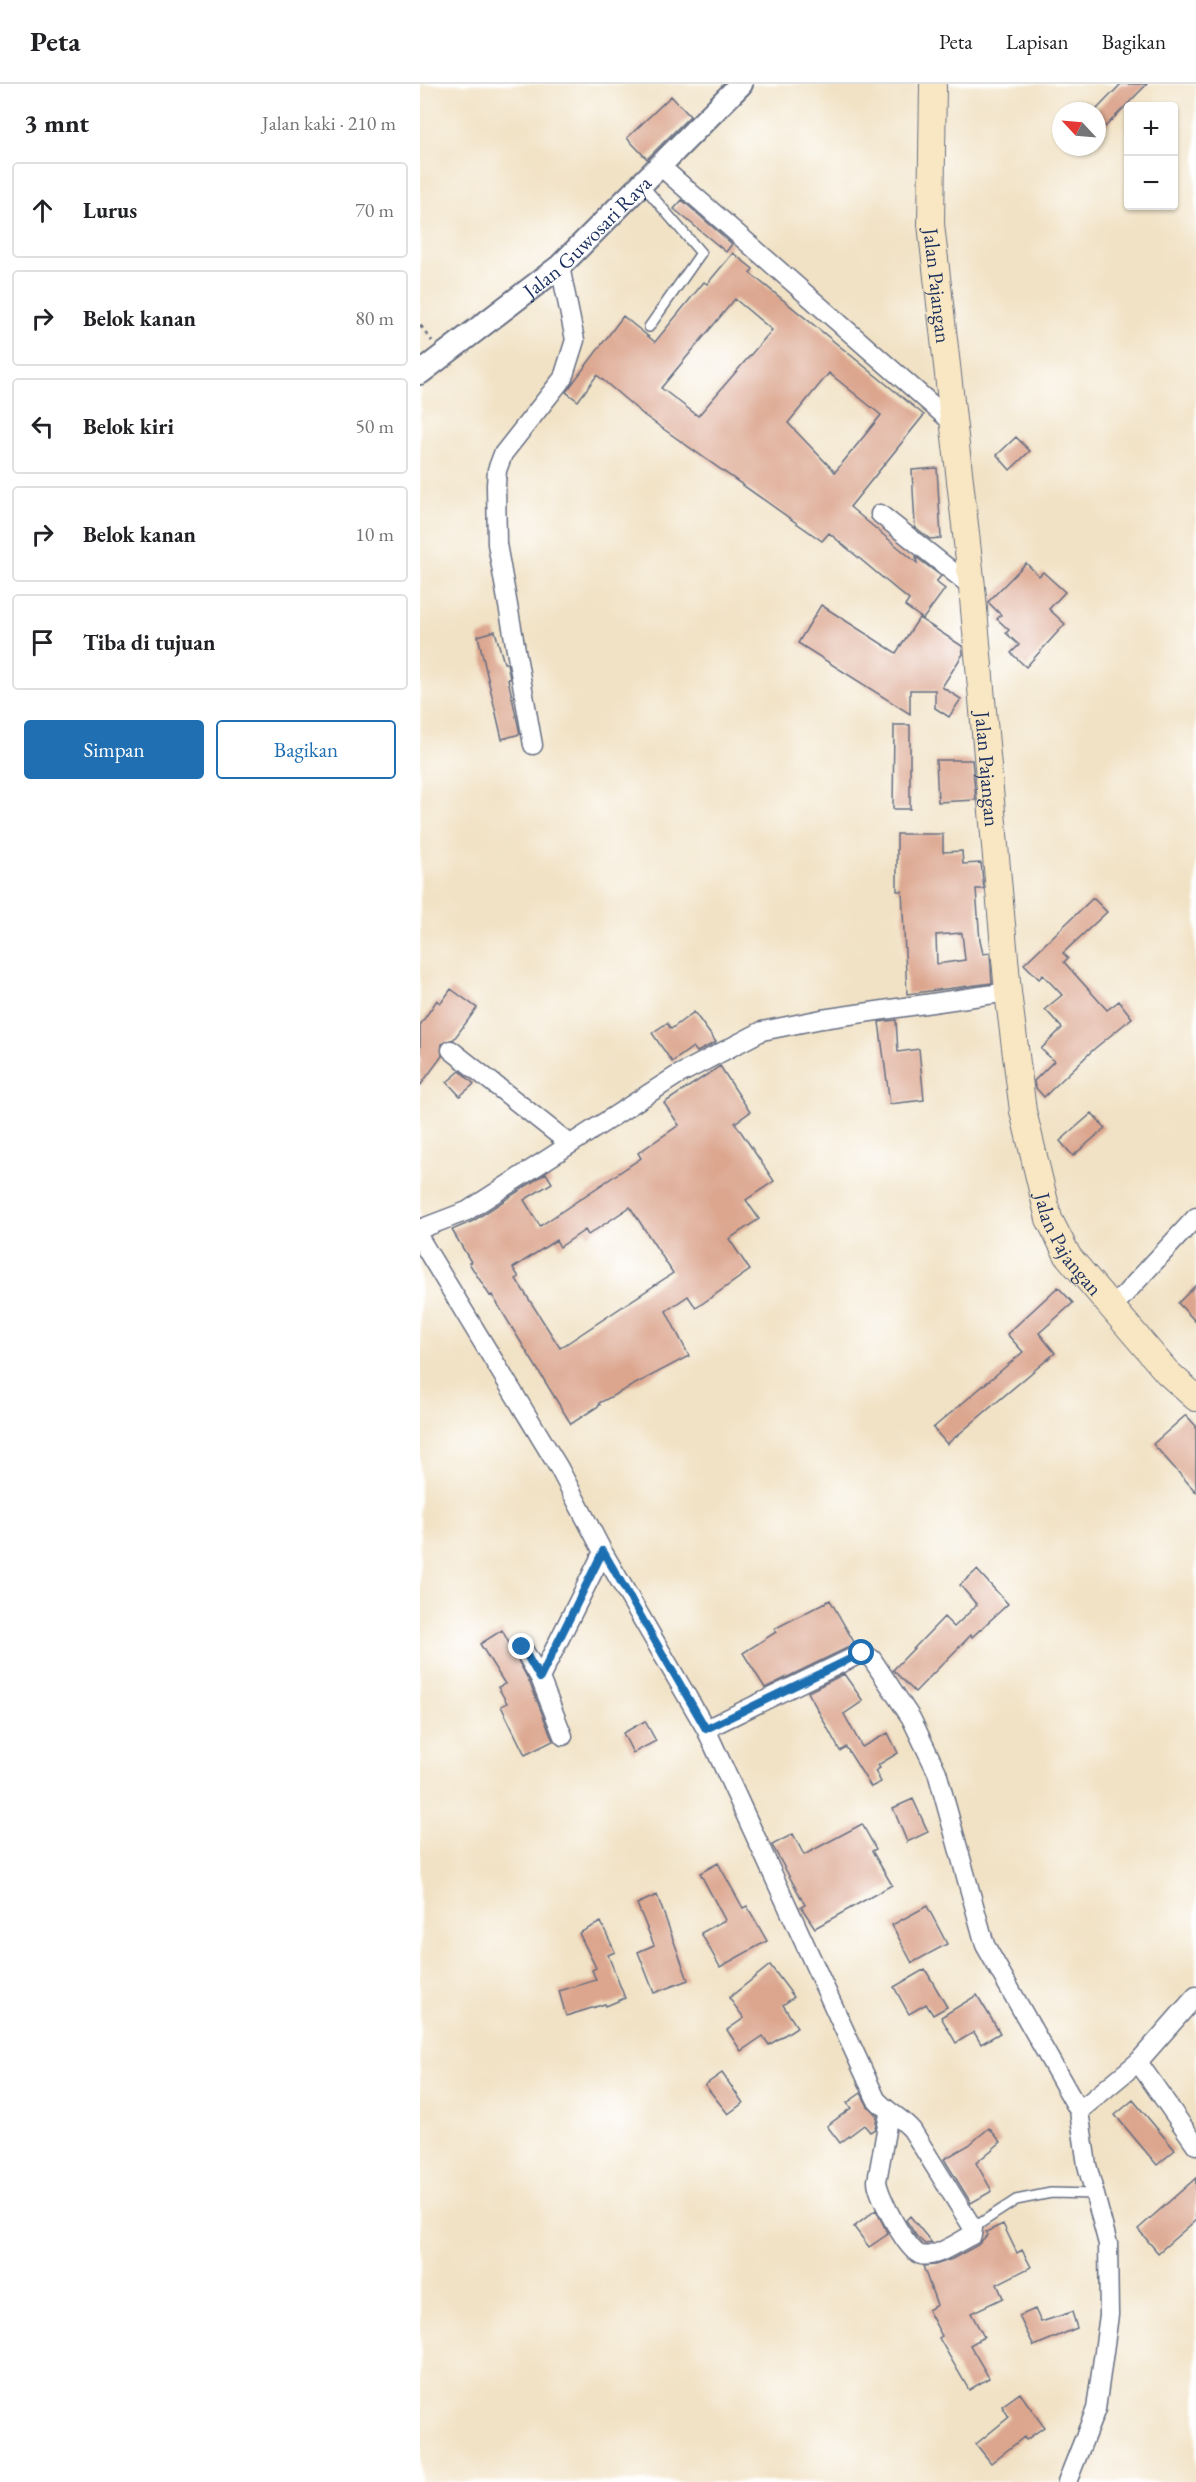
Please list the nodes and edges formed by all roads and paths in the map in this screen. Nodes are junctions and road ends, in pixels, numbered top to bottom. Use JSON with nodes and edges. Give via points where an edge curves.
{"nodes":[{"id":1,"x":741,"y":84,"type":"edge"},
{"id":2,"x":933,"y":84,"type":"edge"},
{"id":3,"x":659,"y":165,"type":"junction"},
{"id":4,"x":642,"y":183,"type":"junction"},
{"id":5,"x":560,"y":266,"type":"junction"},
{"id":6,"x":649,"y":327,"type":"dead end"},
{"id":7,"x":420,"y":373,"type":"edge"},
{"id":8,"x":954,"y":424,"type":"junction"},
{"id":9,"x":880,"y":514,"type":"dead end"},
{"id":10,"x":972,"y":587,"type":"junction"},
{"id":11,"x":533,"y":745,"type":"dead end"},
{"id":12,"x":1008,"y":992,"type":"junction"},
{"id":13,"x":451,"y":1050,"type":"dead end"},
{"id":14,"x":570,"y":1144,"type":"junction"},
{"id":15,"x":1196,"y":1217,"type":"edge"},
{"id":16,"x":420,"y":1229,"type":"edge"},
{"id":17,"x":420,"y":1239,"type":"edge"},
{"id":18,"x":1112,"y":1308,"type":"junction"},
{"id":19,"x":1196,"y":1398,"type":"edge"},
{"id":20,"x":603,"y":1551,"type":"junction"},
{"id":21,"x":522,"y":1647,"type":"dead end"},
{"id":22,"x":540,"y":1678,"type":"junction"},
{"id":23,"x":706,"y":1729,"type":"junction"},
{"id":24,"x":563,"y":1736,"type":"dead end"},
{"id":25,"x":1196,"y":1996,"type":"edge"},
{"id":26,"x":1138,"y":2062,"type":"junction"},
{"id":27,"x":1079,"y":2111,"type":"junction"},
{"id":28,"x":889,"y":2114,"type":"junction"},
{"id":29,"x":1196,"y":2145,"type":"edge"},
{"id":30,"x":1095,"y":2194,"type":"junction"},
{"id":31,"x":973,"y":2228,"type":"junction"},
{"id":32,"x":1067,"y":2482,"type":"edge"}],
"edges":[{"from":1,"to":3,"type":"street","name":"Jalan Guwosari Raya"},
{"from":2,"to":8,"type":"main road","name":"Jalan Pajangan","via":[[931,224]]},
{"from":3,"to":4,"type":"street","name":"Jalan Guwosari Raya"},
{"from":3,"to":8,"type":"street"},
{"from":4,"to":5,"type":"street","name":"Jalan Guwosari Raya"},
{"from":4,"to":6,"type":"lane","via":[[701,253]]},
{"from":5,"to":7,"type":"street","name":"Jalan Guwosari Raya"},
{"from":5,"to":11,"type":"street","via":[[574,340],[563,378],[503,454],[496,478],[497,544]]},
{"from":8,"to":10,"type":"main road","name":"Jalan Pajangan"},
{"from":9,"to":10,"type":"street"},
{"from":10,"to":12,"type":"main road","name":"Jalan Pajangan"},
{"from":12,"to":14,"type":"street","via":[[762,1031],[676,1076]]},
{"from":12,"to":18,"type":"main road","name":"Jalan Pajangan","via":[[1023,1111],[1049,1219],[1068,1256]]},
{"from":13,"to":14,"type":"street"},
{"from":14,"to":16,"type":"street","via":[[467,1211]]},
{"from":15,"to":18,"type":"street"},
{"from":17,"to":20,"type":"street","via":[[559,1468]]},
{"from":18,"to":19,"type":"main road","name":"Jalan Pajangan","via":[[1167,1372]]},
{"from":20,"to":22,"type":"street"},
{"from":20,"to":23,"type":"street"},
{"from":21,"to":22,"type":"street"},
{"from":22,"to":24,"type":"street"},
{"from":23,"to":27,"type":"street","via":[[862,1653],[872,1659],[911,1718],[937,1772],[985,1945]]},
{"from":23,"to":28,"type":"street","via":[[876,2099]]},
{"from":25,"to":26,"type":"street"},
{"from":26,"to":27,"type":"street"},
{"from":26,"to":29,"type":"street"},
{"from":27,"to":30,"type":"street","via":[[1086,2165]]},
{"from":28,"to":31,"type":"street","via":[[912,2130]]},
{"from":28,"to":31,"type":"street","via":[[878,2192],[911,2248],[929,2255],[972,2235]]},
{"from":30,"to":31,"type":"lane","via":[[1051,2193],[1016,2200]]},
{"from":30,"to":32,"type":"street","via":[[1108,2244],[1109,2315],[1096,2409]]}]}
